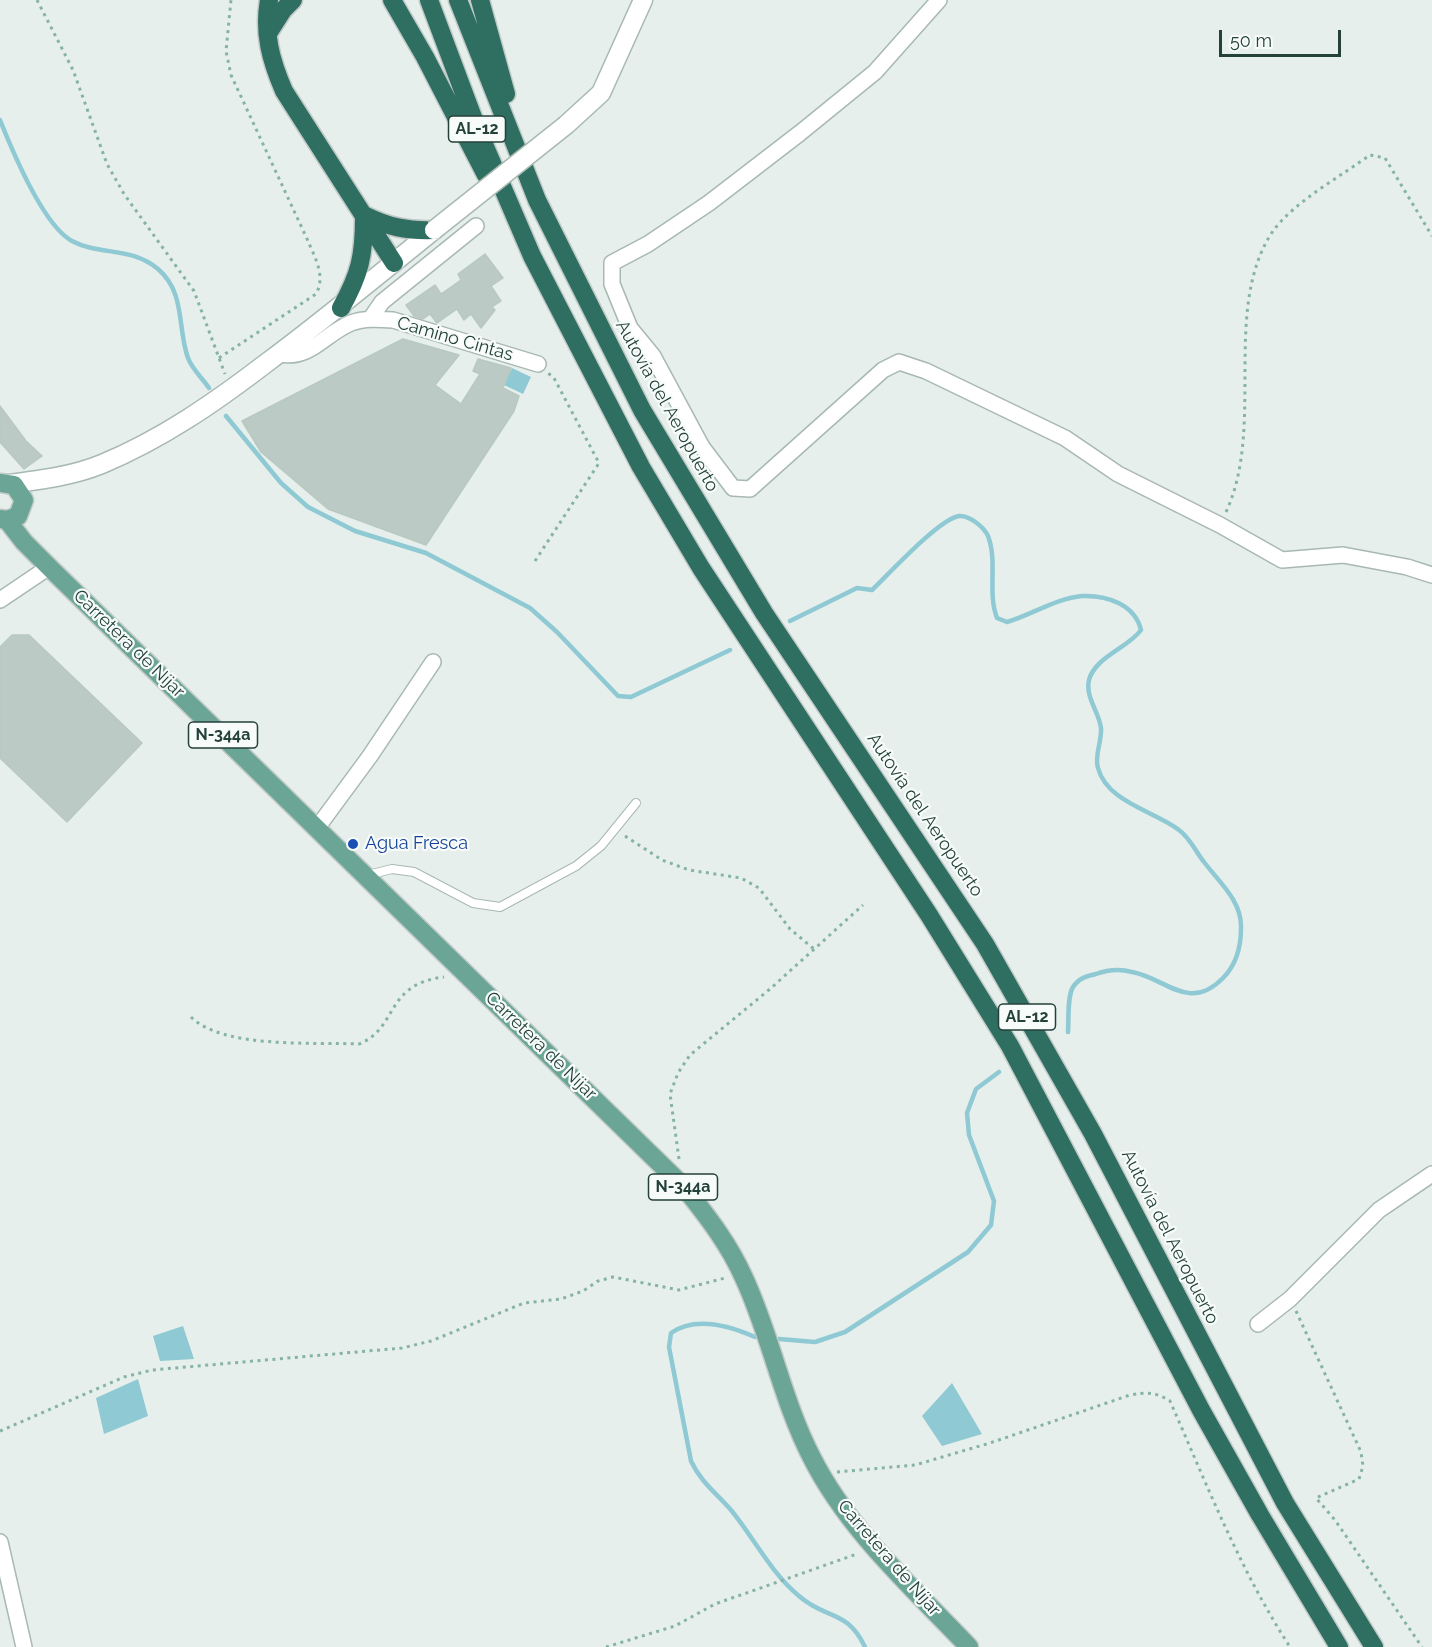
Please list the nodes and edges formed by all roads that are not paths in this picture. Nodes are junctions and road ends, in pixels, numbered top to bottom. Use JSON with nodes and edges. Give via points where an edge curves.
{"nodes":[{"id":1,"x":269,"y":0,"type":"edge"},
{"id":2,"x":293,"y":0,"type":"edge"},
{"id":3,"x":392,"y":0,"type":"edge"},
{"id":4,"x":429,"y":0,"type":"edge"},
{"id":5,"x":458,"y":0,"type":"edge"},
{"id":6,"x":480,"y":0,"type":"edge"},
{"id":7,"x":643,"y":0,"type":"edge"},
{"id":8,"x":939,"y":0,"type":"edge"},
{"id":9,"x":266,"y":37,"type":"junction"},
{"id":10,"x":537,"y":200,"type":"junction"},
{"id":11,"x":363,"y":215,"type":"junction"},
{"id":12,"x":476,"y":226,"type":"dead end"},
{"id":13,"x":434,"y":230,"type":"junction"},
{"id":14,"x":532,"y":256,"type":"junction"},
{"id":15,"x":394,"y":262,"type":"junction"},
{"id":16,"x":341,"y":308,"type":"junction"},
{"id":17,"x":371,"y":318,"type":"junction"},
{"id":18,"x":279,"y":354,"type":"junction"},
{"id":19,"x":538,"y":364,"type":"road end"},
{"id":20,"x":48,"y":479,"type":"junction"},
{"id":21,"x":3,"y":484,"type":"edge"},
{"id":22,"x":24,"y":500,"type":"junction"},
{"id":23,"x":4,"y":520,"type":"edge"},
{"id":24,"x":49,"y":567,"type":"junction"},
{"id":25,"x":1432,"y":575,"type":"edge"},
{"id":26,"x":0,"y":600,"type":"edge"},
{"id":27,"x":433,"y":662,"type":"dead end"},
{"id":28,"x":636,"y":803,"type":"dead end"},
{"id":29,"x":317,"y":828,"type":"junction"},
{"id":30,"x":366,"y":876,"type":"junction"},
{"id":31,"x":1432,"y":1174,"type":"edge"},
{"id":32,"x":1258,"y":1324,"type":"dead end"},
{"id":33,"x":0,"y":1542,"type":"edge"},
{"id":34,"x":24,"y":1647,"type":"edge"},
{"id":35,"x":969,"y":1647,"type":"edge"},
{"id":36,"x":1340,"y":1647,"type":"edge"},
{"id":37,"x":1374,"y":1647,"type":"edge"}],
"edges":[{"from":1,"to":9,"type":"highway"},
{"from":2,"to":9,"type":"highway"},
{"from":3,"to":14,"type":"highway"},
{"from":4,"to":14,"type":"highway","number":"AL-12","via":[[477,128]]},
{"from":5,"to":10,"type":"highway","name":"Autovía del Aeropuerto","number":"AL-12"},
{"from":6,"to":10,"type":"highway"},
{"from":7,"to":13,"type":"street","bridge":true,"via":[[601,93]]},
{"from":8,"to":25,"type":"street","via":[[875,72],[800,133],[709,203],[612,263],[612,284],[630,328],[653,356],[702,447],[733,488],[750,489],[883,370],[899,362],[1065,438],[1118,474],[1282,560],[1343,555]]},
{"from":9,"to":11,"type":"highway","via":[[284,91]]},
{"from":10,"to":37,"type":"highway","name":"Autovía del Aeropuerto","number":"AL-12","via":[[642,410],[716,536],[949,889],[1035,1030],[1285,1503]]},
{"from":11,"to":13,"type":"highway","via":[[408,231]]},
{"from":11,"to":15,"type":"highway"},
{"from":11,"to":16,"type":"highway","via":[[360,270]]},
{"from":12,"to":17,"type":"street","name":"Camino Cintas","via":[[382,302]]},
{"from":13,"to":15,"type":"street"},
{"from":14,"to":36,"type":"highway","number":"AL-12","via":[[636,457],[701,568],[929,915],[1010,1046],[1201,1410]]},
{"from":15,"to":16,"type":"street"},
{"from":16,"to":18,"type":"street"},
{"from":17,"to":18,"type":"street","name":"Camino Cintas","via":[[350,323],[302,354]]},
{"from":17,"to":19,"type":"street","name":"Camino Cintas","via":[[393,320]]},
{"from":18,"to":20,"type":"street","via":[[160,437],[100,465]]},
{"from":20,"to":21,"type":"street"},
{"from":20,"to":22,"type":"street"},
{"from":21,"to":22,"type":"main road","via":[[19,489]]},
{"from":22,"to":23,"type":"main road","via":[[21,511]]},
{"from":23,"to":24,"type":"main road","name":"Carretera de Níjar","number":"N-344a"},
{"from":24,"to":26,"type":"street"},
{"from":24,"to":29,"type":"main road","name":"Carretera de Níjar","number":"N-344a"},
{"from":27,"to":29,"type":"street"},
{"from":28,"to":30,"type":"lane","via":[[601,846],[576,866],[500,907],[473,903],[414,873],[392,869]]},
{"from":29,"to":30,"type":"main road","name":"Carretera de Níjar","number":"N-344a"},
{"from":30,"to":35,"type":"main road","name":"Carretera de Níjar","number":"N-344a","via":[[684,1187],[712,1223],[745,1280],[786,1401],[820,1473],[851,1519]]},
{"from":31,"to":32,"type":"street","via":[[1379,1210],[1290,1299]]},
{"from":33,"to":34,"type":"street"}]}
